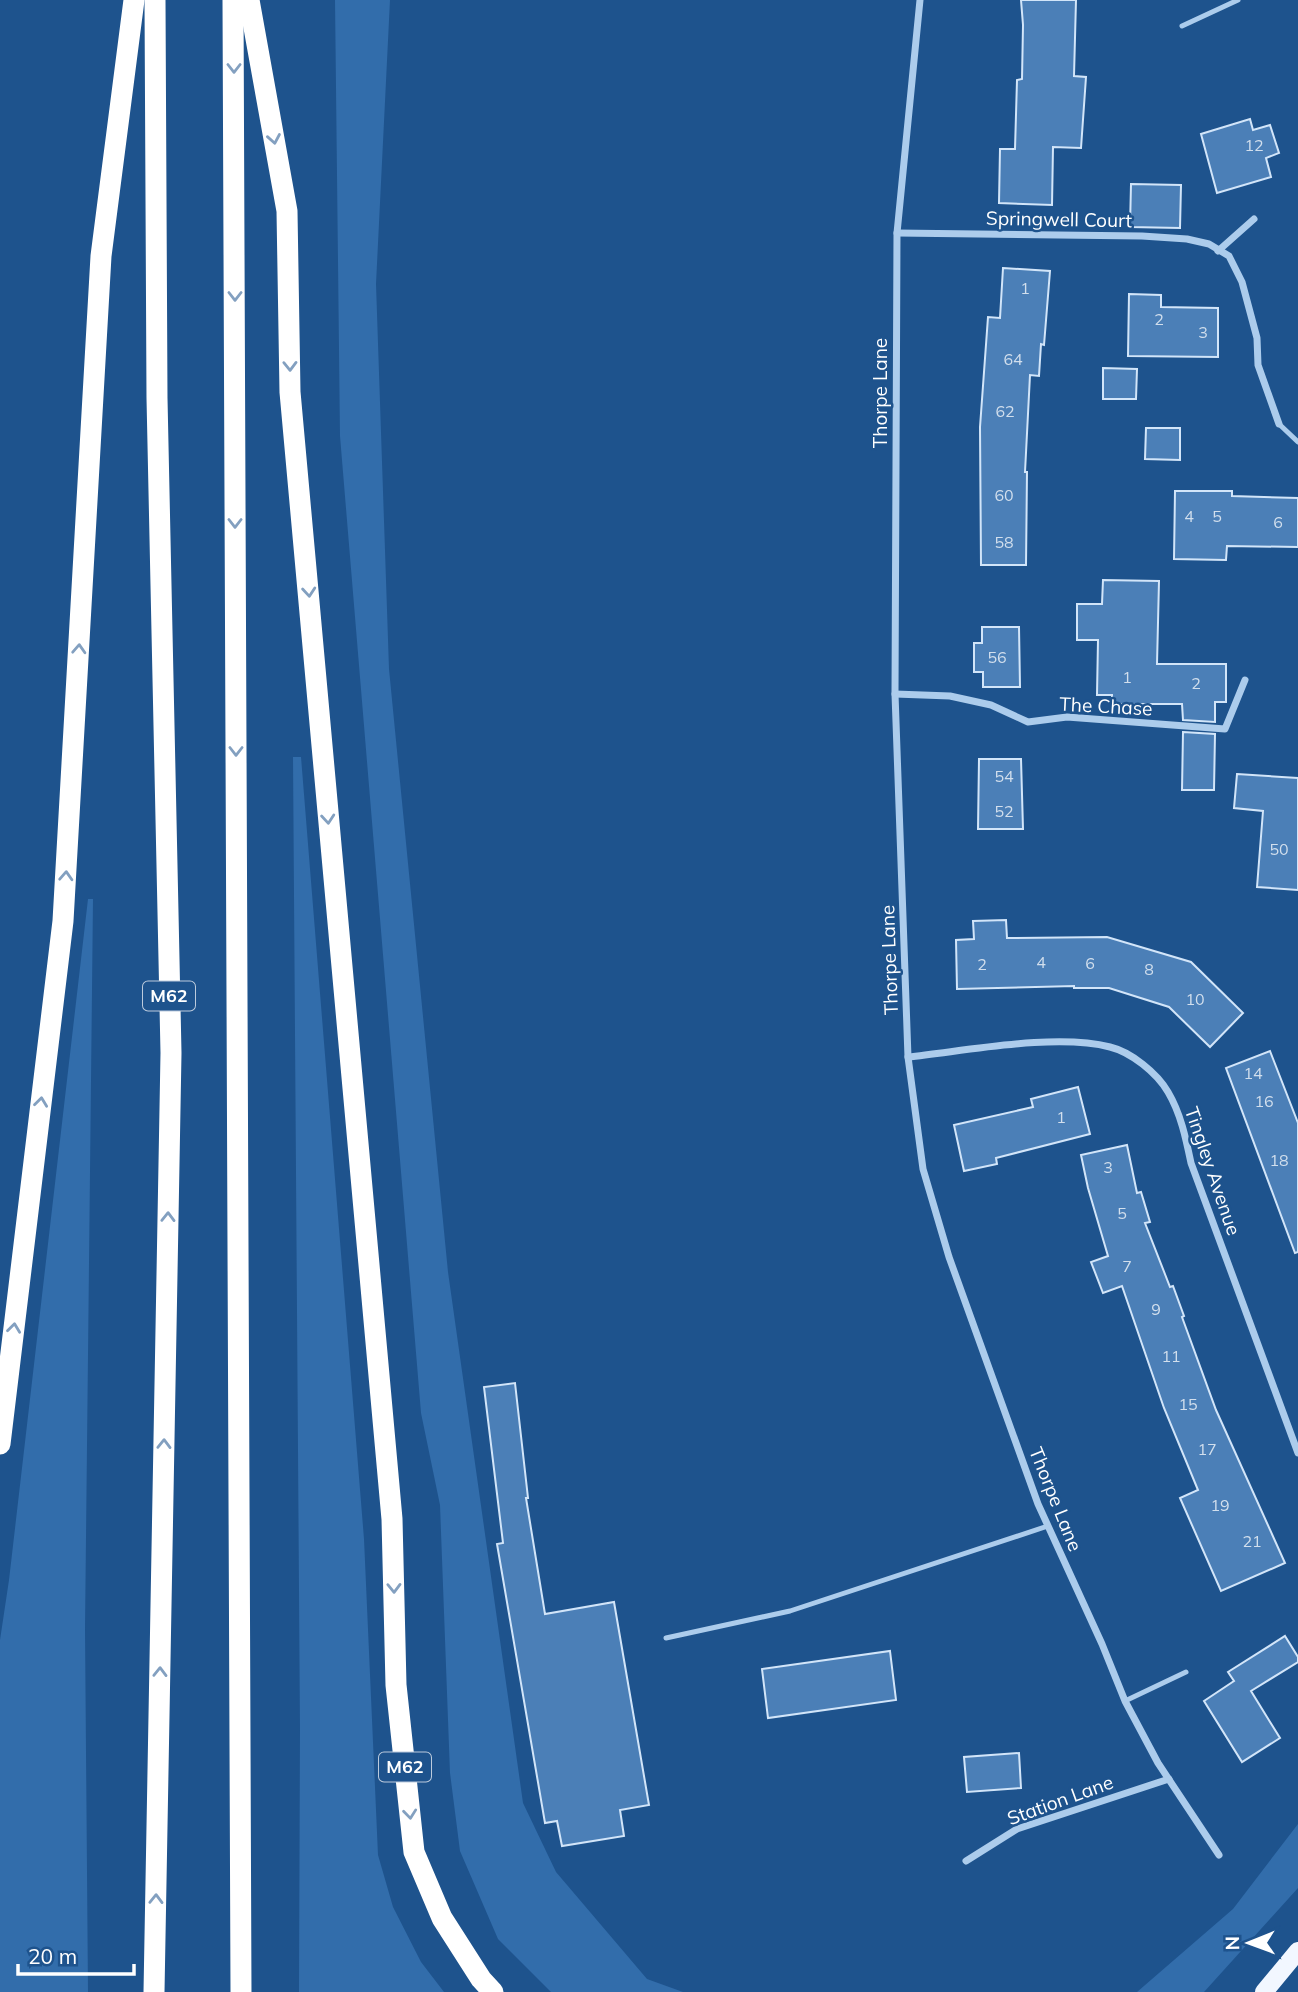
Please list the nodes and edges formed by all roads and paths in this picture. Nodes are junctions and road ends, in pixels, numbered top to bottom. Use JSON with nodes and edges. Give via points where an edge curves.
{"nodes":[{"id":1,"x":134,"y":0,"type":"edge"},
{"id":2,"x":155,"y":0,"type":"edge"},
{"id":3,"x":233,"y":0,"type":"edge"},
{"id":4,"x":249,"y":0,"type":"edge"},
{"id":5,"x":920,"y":0,"type":"edge"},
{"id":6,"x":1238,"y":0,"type":"edge"},
{"id":7,"x":1182,"y":26,"type":"dead end"},
{"id":8,"x":1254,"y":219,"type":"dead end"},
{"id":9,"x":897,"y":233,"type":"junction"},
{"id":10,"x":1219,"y":251,"type":"junction"},
{"id":11,"x":1279,"y":424,"type":"joint"},
{"id":12,"x":1298,"y":442,"type":"edge"},
{"id":13,"x":1245,"y":680,"type":"dead end"},
{"id":14,"x":895,"y":694,"type":"junction"},
{"id":15,"x":908,"y":1057,"type":"junction"},
{"id":16,"x":1296,"y":1442,"type":"edge"},
{"id":17,"x":0,"y":1444,"type":"edge"},
{"id":18,"x":1298,"y":1452,"type":"edge"},
{"id":19,"x":1048,"y":1526,"type":"junction"},
{"id":20,"x":666,"y":1638,"type":"dead end"},
{"id":21,"x":1186,"y":1672,"type":"dead end"},
{"id":22,"x":1125,"y":1701,"type":"junction"},
{"id":23,"x":1169,"y":1779,"type":"junction"},
{"id":24,"x":1219,"y":1855,"type":"dead end"},
{"id":25,"x":966,"y":1861,"type":"dead end"},
{"id":26,"x":1298,"y":1951,"type":"edge"},
{"id":27,"x":154,"y":1992,"type":"edge"},
{"id":28,"x":241,"y":1992,"type":"edge"},
{"id":29,"x":494,"y":1992,"type":"edge"},
{"id":30,"x":1264,"y":1992,"type":"edge"}],
"edges":[{"from":17,"to":1,"type":"highway","one_way":true,"via":[[63,921],[101,256]]},
{"from":27,"to":2,"type":"highway","number":"M62","one_way":true,"via":[[171,1053]]},
{"from":3,"to":28,"type":"highway","one_way":true},
{"from":4,"to":29,"type":"highway","number":"M62","one_way":true,"via":[[287,211],[290,392],[392,1520],[396,1685],[414,1852],[442,1918]]},
{"from":5,"to":9,"type":"street","name":"Thorpe Lane"},
{"from":6,"to":7,"type":"lane"},
{"from":8,"to":10,"type":"street"},
{"from":9,"to":10,"type":"street","name":"Springwell Court","via":[[1142,236],[1187,239]]},
{"from":9,"to":14,"type":"street","name":"Thorpe Lane"},
{"from":10,"to":11,"type":"street","via":[[1230,256],[1242,282],[1257,338],[1258,365]]},
{"from":11,"to":12,"type":"lane"},
{"from":13,"to":14,"type":"street","name":"The Chase","via":[[1225,729],[1067,718],[1028,722],[991,705],[950,696]]},
{"from":14,"to":15,"type":"street","name":"Thorpe Lane"},
{"from":15,"to":16,"type":"street","name":"Tingley Avenue","via":[[1079,1042],[1113,1048],[1143,1065],[1167,1090],[1183,1126],[1191,1163]]},
{"from":15,"to":19,"type":"street","name":"Thorpe Lane","via":[[923,1170]]},
{"from":16,"to":18,"type":"street","name":"Tingley Avenue"},
{"from":19,"to":20,"type":"lane","via":[[790,1611]]},
{"from":19,"to":22,"type":"street","name":"Thorpe Lane"},
{"from":21,"to":22,"type":"lane"},
{"from":22,"to":23,"type":"street","name":"Thorpe Lane"},
{"from":23,"to":24,"type":"street","name":"Thorpe Lane"},
{"from":23,"to":25,"type":"street","name":"Station Lane","via":[[1017,1829]]},
{"from":26,"to":30,"type":"main road"}]}
